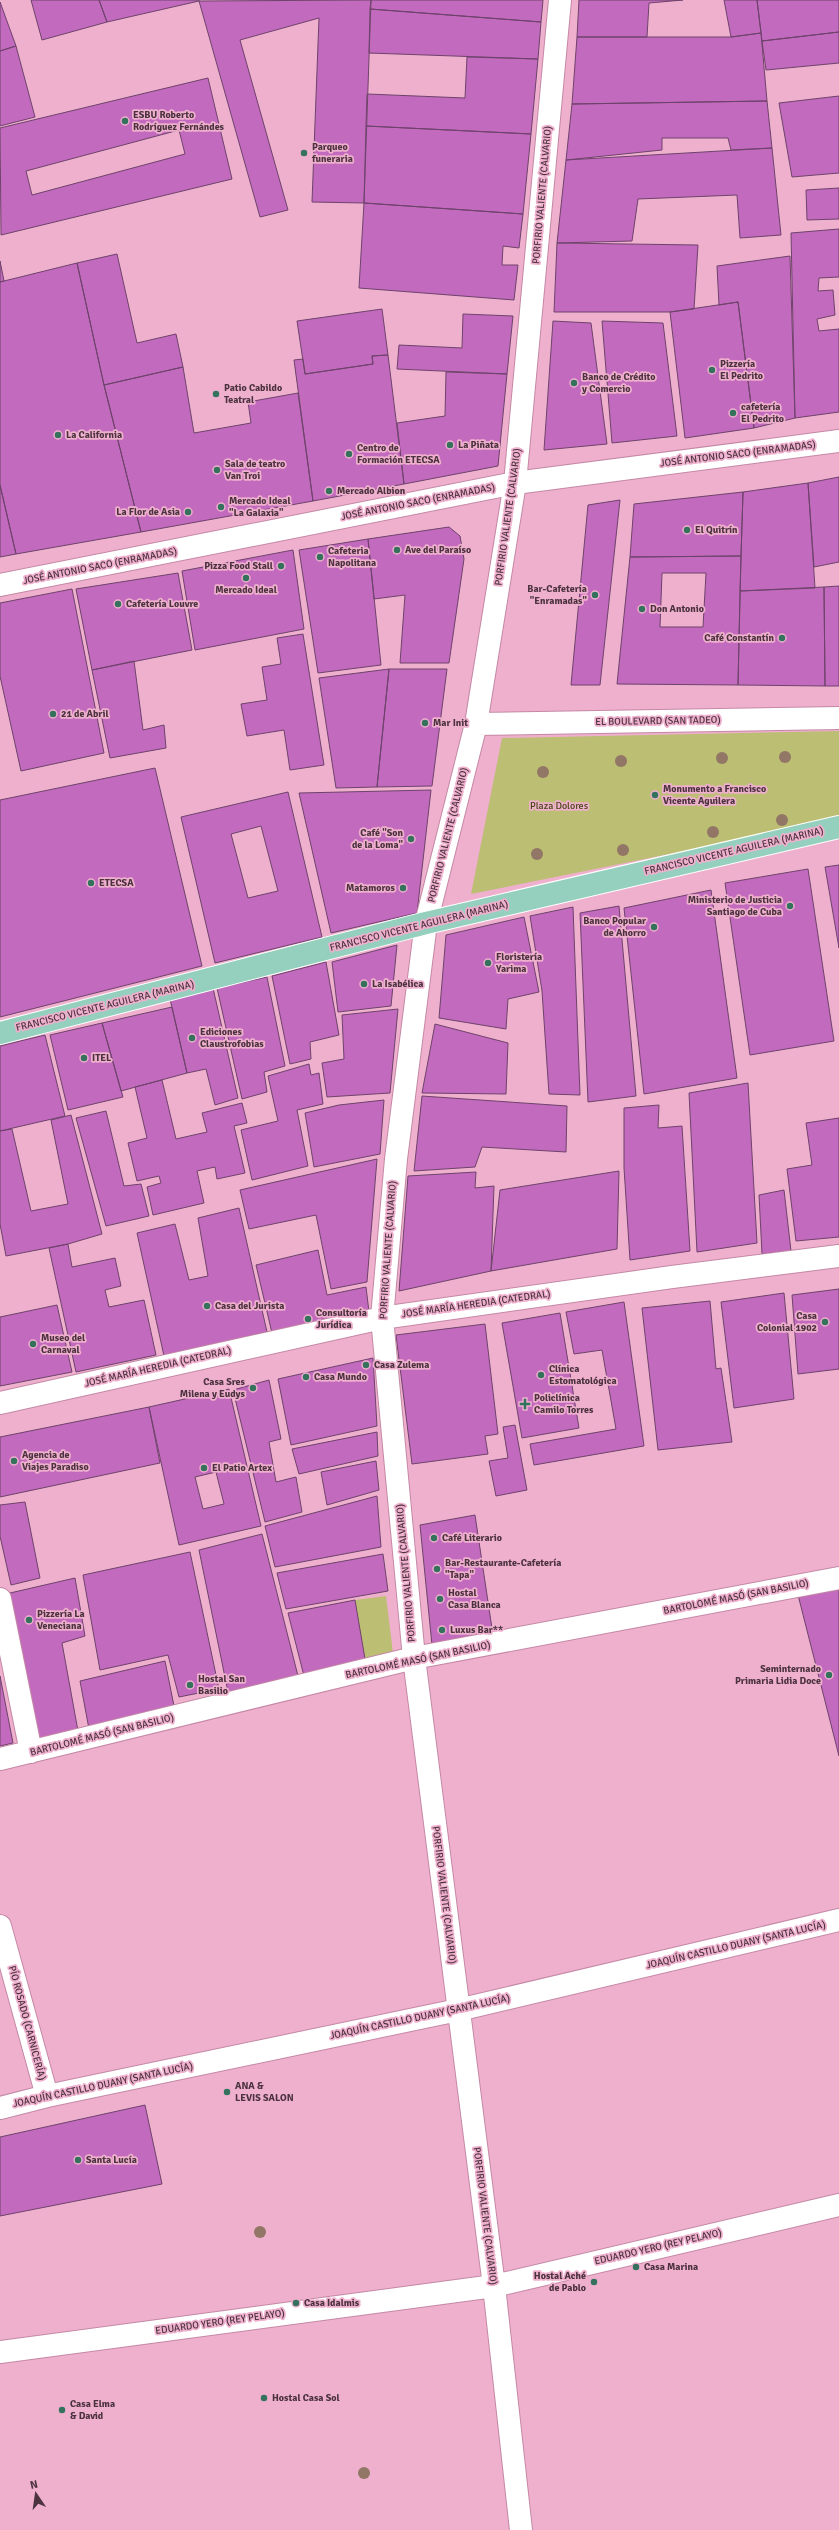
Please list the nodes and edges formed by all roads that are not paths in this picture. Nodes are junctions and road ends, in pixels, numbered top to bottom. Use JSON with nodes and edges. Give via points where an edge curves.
{"nodes":[{"id":1,"x":560,"y":0,"type":"edge"},
{"id":2,"x":839,"y":442,"type":"edge"},
{"id":3,"x":515,"y":483,"type":"junction"},
{"id":4,"x":0,"y":585,"type":"edge"},
{"id":5,"x":839,"y":718,"type":"edge"},
{"id":6,"x":476,"y":724,"type":"junction"},
{"id":7,"x":839,"y":827,"type":"edge"},
{"id":8,"x":426,"y":923,"type":"junction"},
{"id":9,"x":0,"y":1033,"type":"edge"},
{"id":10,"x":839,"y":1256,"type":"edge"},
{"id":11,"x":382,"y":1318,"type":"junction"},
{"id":12,"x":0,"y":1403,"type":"edge"},
{"id":13,"x":839,"y":1578,"type":"edge"},
{"id":14,"x":0,"y":1599,"type":"edge"},
{"id":15,"x":414,"y":1658,"type":"junction"},
{"id":16,"x":31,"y":1752,"type":"junction"},
{"id":17,"x":0,"y":1759,"type":"edge"},
{"id":18,"x":839,"y":1920,"type":"edge"},
{"id":19,"x":0,"y":1926,"type":"edge"},
{"id":20,"x":458,"y":2010,"type":"junction"},
{"id":21,"x":47,"y":2096,"type":"junction"},
{"id":22,"x":0,"y":2108,"type":"edge"},
{"id":23,"x":839,"y":2205,"type":"edge"},
{"id":24,"x":494,"y":2286,"type":"junction"},
{"id":25,"x":0,"y":2352,"type":"edge"},
{"id":26,"x":521,"y":2530,"type":"edge"}],
"edges":[{"from":1,"to":3,"type":"street","name":"PORFIRIO VALIENTE (CALVARIO)"},
{"from":2,"to":3,"type":"street","name":"JOSÉ ANTONIO SACO (ENRAMADAS)"},
{"from":3,"to":4,"type":"street","name":"JOSÉ ANTONIO SACO (ENRAMADAS)"},
{"from":3,"to":6,"type":"street","name":"PORFIRIO VALIENTE (CALVARIO)"},
{"from":5,"to":6,"type":"street","name":"EL BOULEVARD (SAN TADEO)"},
{"from":6,"to":8,"type":"street","name":"PORFIRIO VALIENTE (CALVARIO)"},
{"from":7,"to":8,"type":"main road","name":"FRANCISCO VICENTE AGUILERA (MARINA)"},
{"from":8,"to":9,"type":"main road","name":"FRANCISCO VICENTE AGUILERA (MARINA)"},
{"from":8,"to":11,"type":"street","name":"PORFIRIO VALIENTE (CALVARIO)","via":[[396,1159]]},
{"from":10,"to":11,"type":"street","name":"JOSÉ MARÍA HEREDIA (CATEDRAL)"},
{"from":11,"to":12,"type":"street","name":"JOSÉ MARÍA HEREDIA (CATEDRAL)"},
{"from":11,"to":15,"type":"street","name":"PORFIRIO VALIENTE (CALVARIO)"},
{"from":13,"to":15,"type":"street","name":"BARTOLOMÉ MASÓ (SAN BASILIO)"},
{"from":14,"to":16,"type":"street"},
{"from":15,"to":16,"type":"street","name":"BARTOLOMÉ MASÓ (SAN BASILIO)"},
{"from":15,"to":20,"type":"street","name":"PORFIRIO VALIENTE (CALVARIO)"},
{"from":16,"to":17,"type":"street","name":"BARTOLOMÉ MASÓ (SAN BASILIO)"},
{"from":18,"to":20,"type":"street","name":"JOAQUÍN CASTILLO DUANY (SANTA LUCÍA)"},
{"from":19,"to":21,"type":"street","name":"PÍO ROSADO (CARNICERÍA)"},
{"from":20,"to":21,"type":"street","name":"JOAQUÍN CASTILLO DUANY (SANTA LUCÍA)"},
{"from":20,"to":24,"type":"street","name":"PORFIRIO VALIENTE (CALVARIO)"},
{"from":21,"to":22,"type":"street","name":"JOAQUÍN CASTILLO DUANY (SANTA LUCÍA)"},
{"from":23,"to":24,"type":"street","name":"EDUARDO YERO (REY PELAYO)"},
{"from":24,"to":25,"type":"street","name":"EDUARDO YERO (REY PELAYO)"},
{"from":24,"to":26,"type":"street","name":"PORFIRIO VALIENTE (CALVARIO)"}]}
